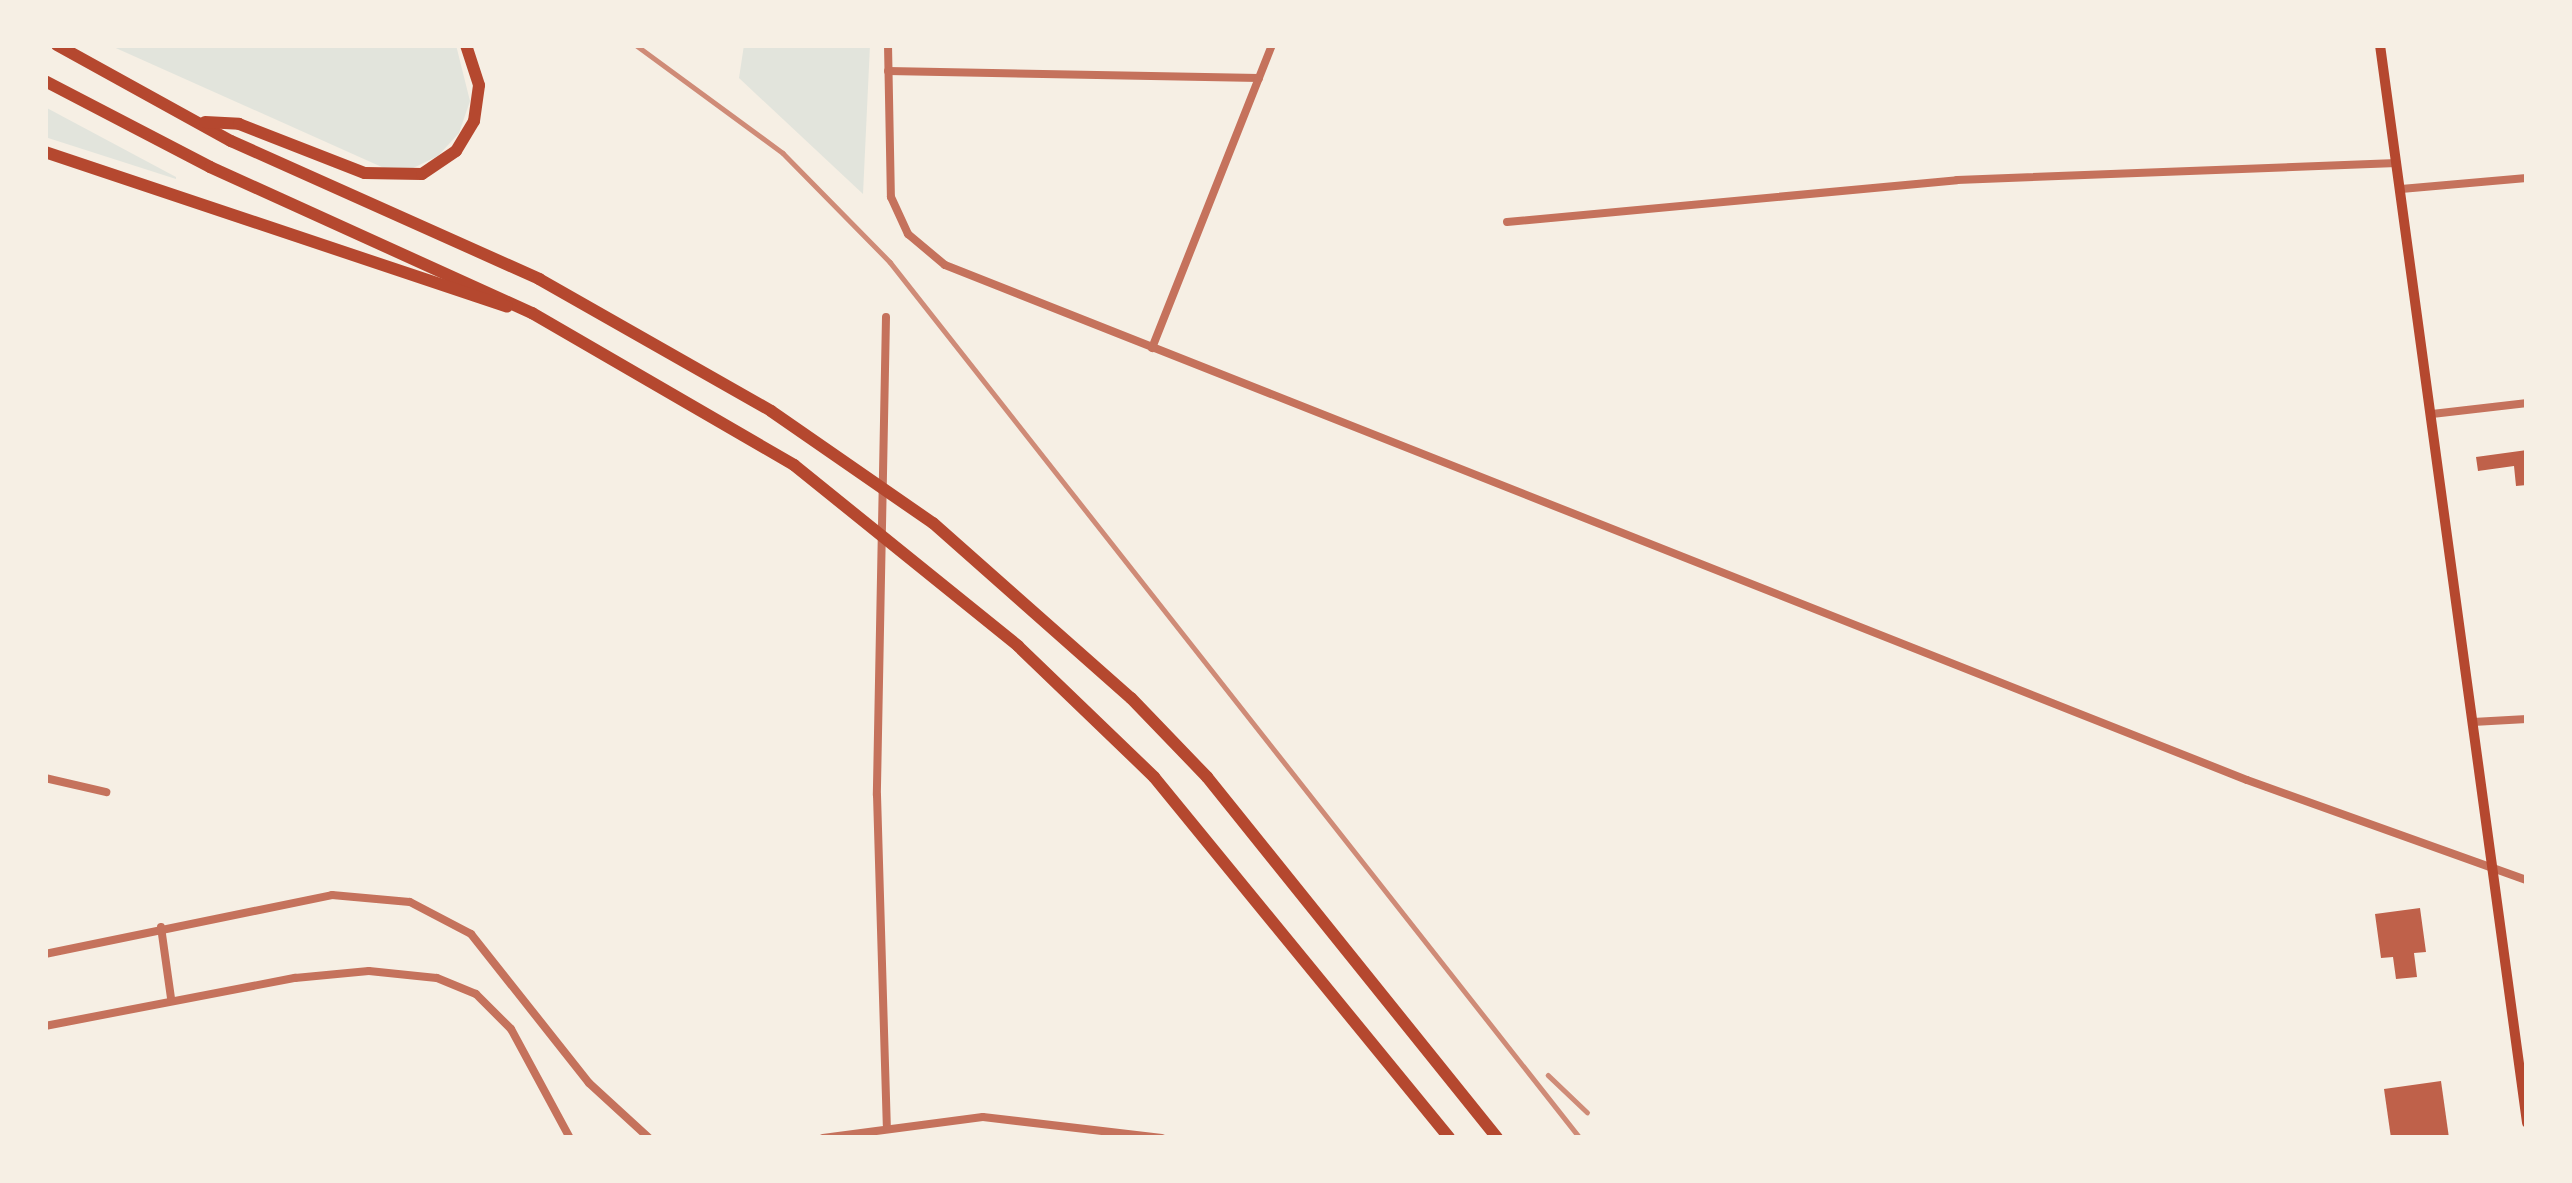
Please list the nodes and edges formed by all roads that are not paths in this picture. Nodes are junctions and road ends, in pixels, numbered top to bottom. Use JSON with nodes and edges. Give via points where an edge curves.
{"nodes":[{"id":1,"x":57,"y":45,"type":"edge"},
{"id":2,"x":466,"y":45,"type":"edge"},
{"id":3,"x":888,"y":45,"type":"edge"},
{"id":4,"x":1272,"y":45,"type":"edge"},
{"id":5,"x":2380,"y":45,"type":"edge"},
{"id":6,"x":888,"y":71,"type":"junction"},
{"id":7,"x":1259,"y":78,"type":"junction"},
{"id":8,"x":45,"y":81,"type":"edge"},
{"id":9,"x":201,"y":122,"type":"junction"},
{"id":10,"x":45,"y":152,"type":"edge"},
{"id":11,"x":2397,"y":163,"type":"junction"},
{"id":12,"x":2527,"y":178,"type":"edge"},
{"id":13,"x":2401,"y":189,"type":"junction"},
{"id":14,"x":1507,"y":222,"type":"dead end"},
{"id":15,"x":532,"y":313,"type":"junction"},
{"id":16,"x":886,"y":317,"type":"dead end"},
{"id":17,"x":1152,"y":348,"type":"junction"},
{"id":18,"x":2527,"y":404,"type":"edge"},
{"id":19,"x":2432,"y":414,"type":"junction"},
{"id":20,"x":2527,"y":719,"type":"edge"},
{"id":21,"x":2473,"y":722,"type":"junction"},
{"id":22,"x":45,"y":778,"type":"edge"},
{"id":23,"x":106,"y":792,"type":"dead end"},
{"id":24,"x":2492,"y":871,"type":"junction"},
{"id":25,"x":2527,"y":880,"type":"edge"},
{"id":26,"x":161,"y":927,"type":"junction"},
{"id":27,"x":45,"y":954,"type":"edge"},
{"id":28,"x":171,"y":998,"type":"junction"},
{"id":29,"x":45,"y":1026,"type":"edge"},
{"id":30,"x":2527,"y":1123,"type":"edge"},
{"id":31,"x":887,"y":1125,"type":"junction"},
{"id":32,"x":570,"y":1138,"type":"edge"},
{"id":33,"x":649,"y":1138,"type":"edge"},
{"id":34,"x":823,"y":1138,"type":"edge"},
{"id":35,"x":1162,"y":1138,"type":"edge"},
{"id":36,"x":1448,"y":1138,"type":"edge"},
{"id":37,"x":1497,"y":1138,"type":"edge"}],
"edges":[{"from":1,"to":9,"type":"highway"},
{"from":2,"to":9,"type":"highway","via":[[479,85],[474,121],[456,152],[422,174],[365,173],[239,124]]},
{"from":3,"to":6,"type":"street"},
{"from":4,"to":7,"type":"street"},
{"from":5,"to":11,"type":"main road"},
{"from":6,"to":7,"type":"street"},
{"from":6,"to":17,"type":"street","via":[[891,197],[908,234],[955,270]]},
{"from":7,"to":17,"type":"street"},
{"from":8,"to":15,"type":"highway"},
{"from":9,"to":37,"type":"highway","via":[[539,279],[771,411],[933,524],[1131,698],[1207,777]]},
{"from":10,"to":15,"type":"highway"},
{"from":11,"to":13,"type":"main road"},
{"from":11,"to":14,"type":"street","via":[[1957,181]]},
{"from":12,"to":13,"type":"street"},
{"from":13,"to":19,"type":"main road"},
{"from":15,"to":36,"type":"highway","via":[[705,408],[924,565],[1154,777]]},
{"from":16,"to":31,"type":"street","via":[[877,795]]},
{"from":17,"to":24,"type":"street"},
{"from":18,"to":19,"type":"street"},
{"from":19,"to":21,"type":"main road"},
{"from":20,"to":21,"type":"street"},
{"from":21,"to":24,"type":"main road"},
{"from":22,"to":23,"type":"street"},
{"from":24,"to":25,"type":"street"},
{"from":24,"to":30,"type":"main road"},
{"from":26,"to":27,"type":"street"},
{"from":26,"to":28,"type":"street"},
{"from":26,"to":33,"type":"street","via":[[332,895],[410,902],[471,934],[589,1083]]},
{"from":28,"to":29,"type":"street"},
{"from":28,"to":32,"type":"street","via":[[369,971],[447,980],[476,994],[511,1029]]},
{"from":31,"to":34,"type":"street"},
{"from":31,"to":35,"type":"street","via":[[1015,1118]]}]}
